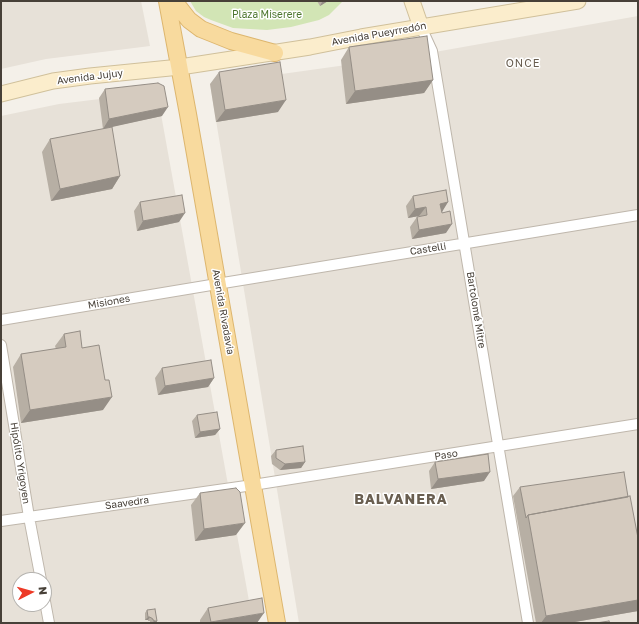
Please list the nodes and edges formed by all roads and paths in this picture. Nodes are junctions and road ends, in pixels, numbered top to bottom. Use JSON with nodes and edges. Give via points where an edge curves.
{"nodes":[{"id":1,"x":167,"y":1,"type":"edge"},
{"id":2,"x":174,"y":1,"type":"edge"},
{"id":3,"x":412,"y":1,"type":"edge"},
{"id":4,"x":578,"y":1,"type":"edge"},
{"id":5,"x":421,"y":27,"type":"junction"},
{"id":6,"x":275,"y":52,"type":"junction"},
{"id":7,"x":180,"y":67,"type":"junction"},
{"id":8,"x":1,"y":94,"type":"edge"},
{"id":9,"x":638,"y":215,"type":"edge"},
{"id":10,"x":465,"y":243,"type":"junction"},
{"id":11,"x":218,"y":284,"type":"junction"},
{"id":12,"x":1,"y":320,"type":"edge"},
{"id":13,"x":1,"y":345,"type":"edge"},
{"id":14,"x":638,"y":424,"type":"edge"},
{"id":15,"x":498,"y":447,"type":"junction"},
{"id":16,"x":253,"y":485,"type":"junction"},
{"id":17,"x":29,"y":517,"type":"junction"},
{"id":18,"x":1,"y":521,"type":"edge"},
{"id":19,"x":39,"y":572,"type":"edge"},
{"id":20,"x":47,"y":612,"type":"edge"},
{"id":21,"x":49,"y":623,"type":"edge"},
{"id":22,"x":277,"y":623,"type":"edge"},
{"id":23,"x":528,"y":623,"type":"edge"}],
"edges":[{"from":1,"to":7,"type":"main road","name":"Avenida Rivadavia"},
{"from":2,"to":6,"type":"main road","via":[[189,20],[201,29],[231,41]]},
{"from":3,"to":5,"type":"main road","name":"Bartolomé Mitre"},
{"from":4,"to":5,"type":"main road","name":"Avenida Pueyrredón"},
{"from":5,"to":6,"type":"main road","name":"Avenida Pueyrredón"},
{"from":5,"to":10,"type":"street","name":"Bartolomé Mitre","via":[[432,52]]},
{"from":6,"to":7,"type":"main road","name":"Avenida Pueyrredón"},
{"from":7,"to":8,"type":"main road","name":"Avenida Jujuy","via":[[53,81]]},
{"from":7,"to":11,"type":"main road","name":"Avenida Rivadavia"},
{"from":9,"to":10,"type":"street","name":"Castelli"},
{"from":10,"to":11,"type":"street","name":"Castelli"},
{"from":10,"to":15,"type":"street","name":"Bartolomé Mitre"},
{"from":11,"to":12,"type":"street","name":"Misiones"},
{"from":11,"to":16,"type":"main road","name":"Avenida Rivadavia"},
{"from":13,"to":17,"type":"street","name":"Hipólito Yrigoyen"},
{"from":14,"to":15,"type":"street","name":"Paso"},
{"from":15,"to":16,"type":"street","name":"Paso"},
{"from":15,"to":23,"type":"street","name":"Bartolomé Mitre"},
{"from":16,"to":17,"type":"street","name":"Saavedra"},
{"from":16,"to":22,"type":"main road","name":"Avenida Rivadavia"},
{"from":17,"to":18,"type":"street","name":"Saavedra"},
{"from":17,"to":19,"type":"street","name":"Hipólito Yrigoyen"},
{"from":20,"to":21,"type":"street"}]}
